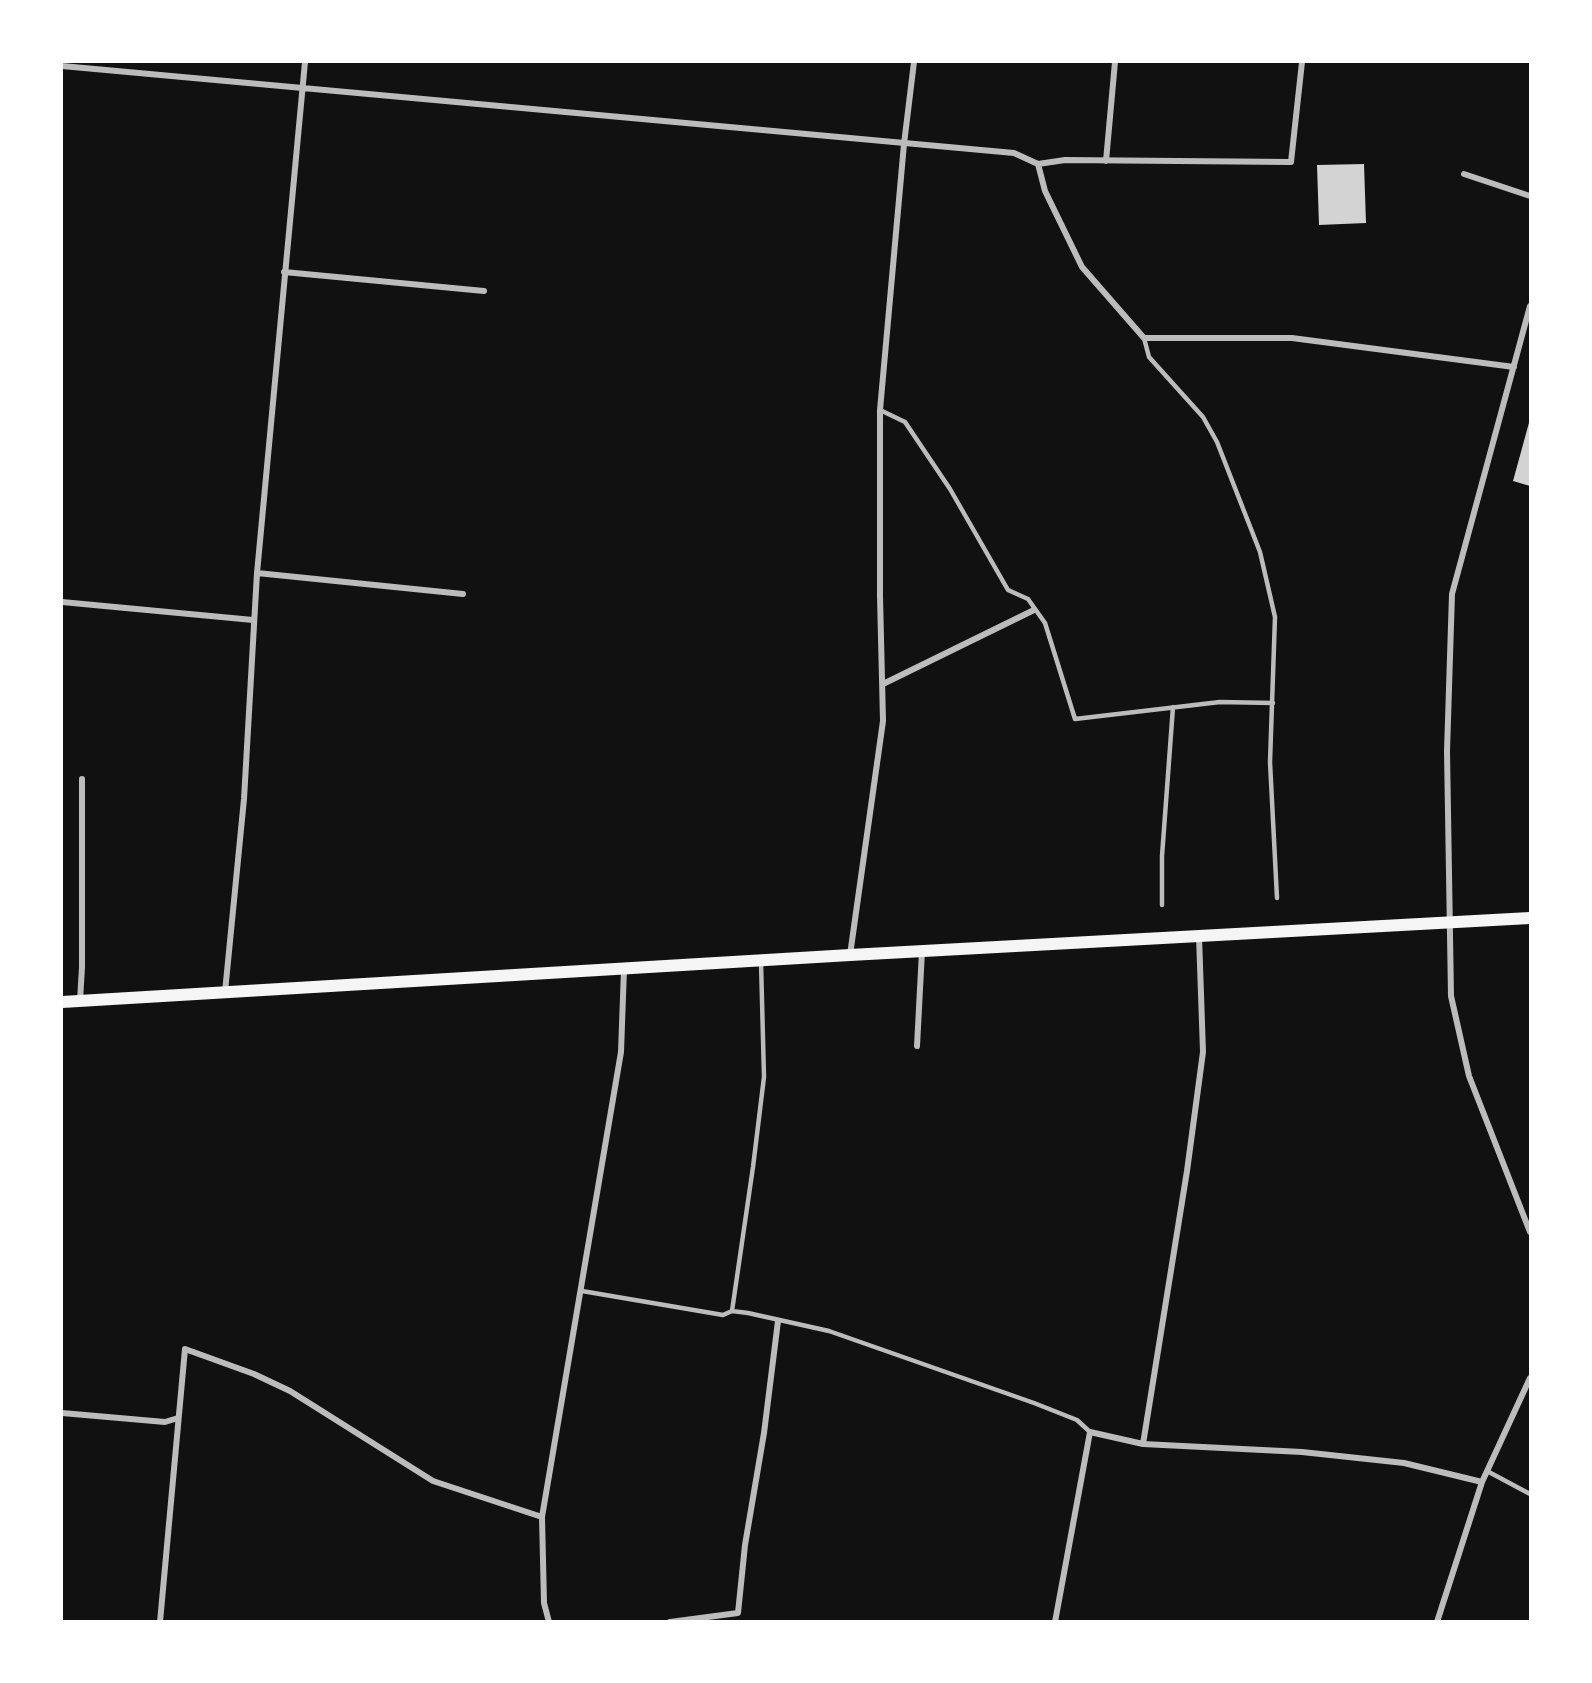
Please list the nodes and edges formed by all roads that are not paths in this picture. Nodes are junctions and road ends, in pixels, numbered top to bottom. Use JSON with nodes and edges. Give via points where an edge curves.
{"nodes":[{"id":1,"x":305,"y":62,"type":"edge"},
{"id":2,"x":914,"y":62,"type":"edge"},
{"id":3,"x":1115,"y":62,"type":"edge"},
{"id":4,"x":1302,"y":62,"type":"edge"},
{"id":5,"x":62,"y":66,"type":"edge"},
{"id":6,"x":302,"y":88,"type":"junction"},
{"id":7,"x":904,"y":144,"type":"junction"},
{"id":8,"x":1106,"y":161,"type":"junction"},
{"id":9,"x":1038,"y":164,"type":"junction"},
{"id":10,"x":1464,"y":174,"type":"dead end"},
{"id":11,"x":1530,"y":196,"type":"edge"},
{"id":12,"x":284,"y":272,"type":"junction"},
{"id":13,"x":484,"y":291,"type":"dead end"},
{"id":14,"x":1530,"y":306,"type":"edge"},
{"id":15,"x":1144,"y":338,"type":"junction"},
{"id":16,"x":1514,"y":367,"type":"junction"},
{"id":17,"x":880,"y":410,"type":"junction"},
{"id":18,"x":257,"y":573,"type":"junction"},
{"id":19,"x":463,"y":594,"type":"dead end"},
{"id":20,"x":62,"y":602,"type":"edge"},
{"id":21,"x":1034,"y":610,"type":"junction"},
{"id":22,"x":253,"y":620,"type":"junction"},
{"id":23,"x":883,"y":684,"type":"junction"},
{"id":24,"x":1273,"y":703,"type":"junction"},
{"id":25,"x":1173,"y":707,"type":"junction"},
{"id":26,"x":82,"y":779,"type":"dead end"},
{"id":27,"x":1277,"y":898,"type":"dead end"},
{"id":28,"x":1162,"y":904,"type":"dead end"},
{"id":29,"x":1530,"y":918,"type":"edge"},
{"id":30,"x":1450,"y":921,"type":"junction"},
{"id":31,"x":1199,"y":936,"type":"junction"},
{"id":32,"x":922,"y":951,"type":"junction"},
{"id":33,"x":850,"y":955,"type":"junction"},
{"id":34,"x":761,"y":961,"type":"junction"},
{"id":35,"x":624,"y":969,"type":"junction"},
{"id":36,"x":225,"y":992,"type":"junction"},
{"id":37,"x":80,"y":1000,"type":"junction"},
{"id":38,"x":62,"y":1002,"type":"edge"},
{"id":39,"x":917,"y":1046,"type":"dead end"},
{"id":40,"x":1530,"y":1232,"type":"edge"},
{"id":41,"x":582,"y":1291,"type":"junction"},
{"id":42,"x":732,"y":1311,"type":"junction"},
{"id":43,"x":778,"y":1321,"type":"junction"},
{"id":44,"x":1530,"y":1378,"type":"edge"},
{"id":45,"x":62,"y":1413,"type":"edge"},
{"id":46,"x":178,"y":1418,"type":"junction"},
{"id":47,"x":1090,"y":1432,"type":"junction"},
{"id":48,"x":1143,"y":1444,"type":"junction"},
{"id":49,"x":1487,"y":1471,"type":"junction"},
{"id":50,"x":1482,"y":1482,"type":"junction"},
{"id":51,"x":1530,"y":1494,"type":"edge"},
{"id":52,"x":542,"y":1517,"type":"junction"},
{"id":53,"x":160,"y":1622,"type":"edge"},
{"id":54,"x":549,"y":1622,"type":"edge"},
{"id":55,"x":670,"y":1622,"type":"edge"},
{"id":56,"x":1055,"y":1622,"type":"edge"},
{"id":57,"x":1437,"y":1622,"type":"edge"}],
"edges":[{"from":1,"to":6,"type":"street"},
{"from":2,"to":7,"type":"street"},
{"from":3,"to":8,"type":"street"},
{"from":4,"to":8,"type":"street","via":[[1291,162]]},
{"from":5,"to":6,"type":"street"},
{"from":6,"to":7,"type":"street"},
{"from":6,"to":12,"type":"street"},
{"from":7,"to":9,"type":"street","via":[[1014,153]]},
{"from":7,"to":17,"type":"street"},
{"from":8,"to":9,"type":"street"},
{"from":9,"to":15,"type":"street","via":[[1082,267]]},
{"from":10,"to":11,"type":"street"},
{"from":12,"to":13,"type":"street"},
{"from":12,"to":18,"type":"street"},
{"from":14,"to":16,"type":"street"},
{"from":15,"to":16,"type":"street","via":[[1292,338]]},
{"from":15,"to":24,"type":"lane","via":[[1149,357],[1203,417],[1217,442],[1260,552],[1275,617]]},
{"from":16,"to":30,"type":"street","via":[[1452,594],[1447,751]]},
{"from":17,"to":21,"type":"lane","via":[[905,422],[950,489],[1008,590],[1028,599]]},
{"from":17,"to":23,"type":"street"},
{"from":18,"to":19,"type":"street"},
{"from":18,"to":22,"type":"street"},
{"from":20,"to":22,"type":"street"},
{"from":21,"to":23,"type":"street"},
{"from":21,"to":25,"type":"lane","via":[[1045,623],[1074,719]]},
{"from":22,"to":36,"type":"street","via":[[244,799]]},
{"from":23,"to":33,"type":"street","via":[[883,721]]},
{"from":24,"to":25,"type":"lane","via":[[1220,702]]},
{"from":24,"to":27,"type":"lane","via":[[1270,762]]},
{"from":25,"to":28,"type":"lane"},
{"from":26,"to":37,"type":"street"},
{"from":29,"to":30,"type":"main road"},
{"from":30,"to":31,"type":"main road"},
{"from":30,"to":40,"type":"street","via":[[1450,996],[1469,1076]]},
{"from":31,"to":32,"type":"main road"},
{"from":31,"to":48,"type":"street","via":[[1203,1052]]},
{"from":32,"to":33,"type":"main road"},
{"from":32,"to":39,"type":"street"},
{"from":33,"to":34,"type":"main road"},
{"from":34,"to":35,"type":"main road"},
{"from":34,"to":42,"type":"lane","via":[[764,1077]]},
{"from":35,"to":36,"type":"main road"},
{"from":35,"to":41,"type":"street","via":[[621,1052]]},
{"from":36,"to":37,"type":"main road"},
{"from":37,"to":38,"type":"main road"},
{"from":41,"to":42,"type":"lane","via":[[723,1315]]},
{"from":41,"to":52,"type":"street"},
{"from":42,"to":43,"type":"lane"},
{"from":43,"to":47,"type":"lane","via":[[829,1330],[1077,1420]]},
{"from":43,"to":55,"type":"street","via":[[738,1613]]},
{"from":44,"to":49,"type":"street"},
{"from":45,"to":46,"type":"street","via":[[165,1422]]},
{"from":46,"to":52,"type":"street","via":[[185,1349],[290,1391],[433,1480]]},
{"from":46,"to":53,"type":"street"},
{"from":47,"to":48,"type":"street"},
{"from":47,"to":56,"type":"street"},
{"from":48,"to":50,"type":"street","via":[[1345,1456],[1404,1463]]},
{"from":49,"to":50,"type":"street"},
{"from":49,"to":51,"type":"lane"},
{"from":50,"to":57,"type":"street"},
{"from":52,"to":54,"type":"street","via":[[544,1603]]}]}
